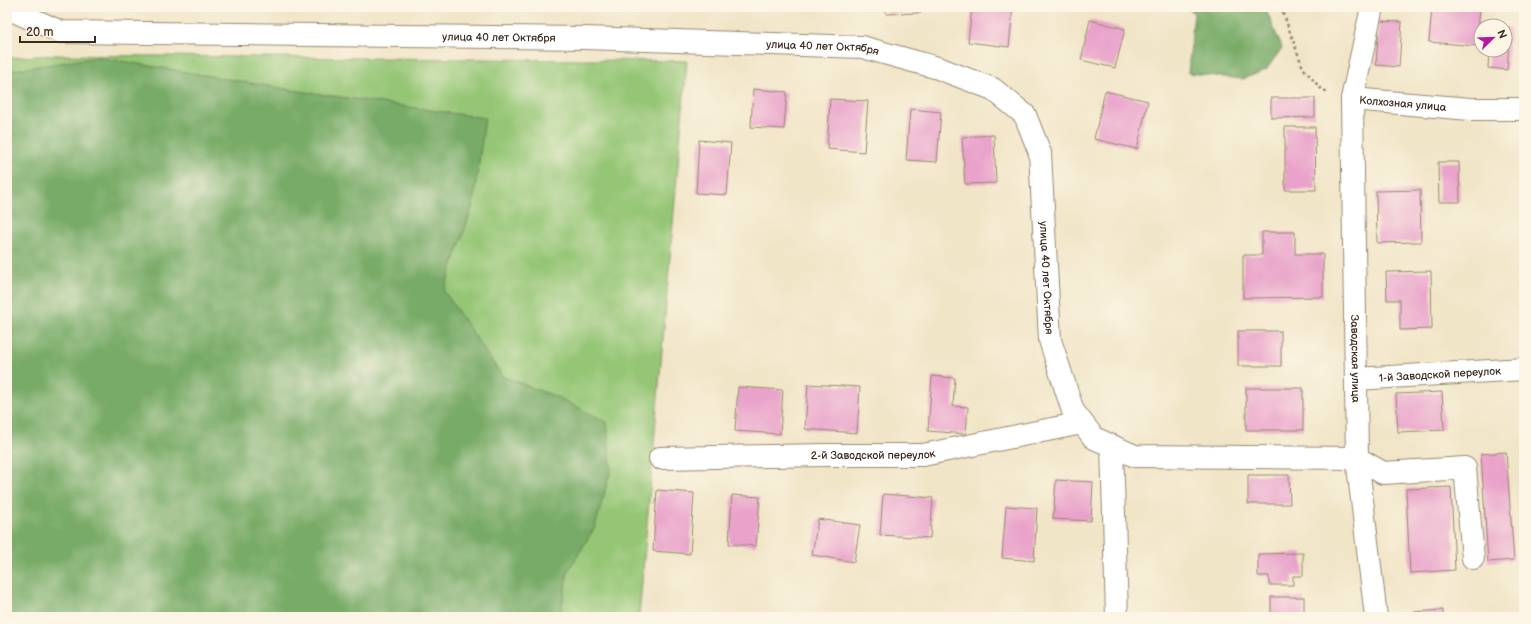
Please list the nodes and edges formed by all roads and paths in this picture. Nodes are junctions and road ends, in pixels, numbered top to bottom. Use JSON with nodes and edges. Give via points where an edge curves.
{"nodes":[{"id":1,"x":1281,"y":7,"type":"edge"},
{"id":2,"x":1372,"y":7,"type":"edge"},
{"id":3,"x":7,"y":8,"type":"edge"},
{"id":4,"x":1352,"y":99,"type":"junction"},
{"id":5,"x":1524,"y":108,"type":"edge"},
{"id":6,"x":1524,"y":369,"type":"edge"},
{"id":7,"x":1356,"y":379,"type":"junction"},
{"id":8,"x":1082,"y":423,"type":"junction"},
{"id":9,"x":1112,"y":446,"type":"junction"},
{"id":10,"x":660,"y":458,"type":"dead end"},
{"id":11,"x":1357,"y":458,"type":"junction"},
{"id":12,"x":1473,"y":558,"type":"dead end"},
{"id":13,"x":1117,"y":617,"type":"edge"},
{"id":14,"x":1376,"y":617,"type":"edge"}],
"edges":[{"from":1,"to":4,"type":"path","via":[[1303,68],[1322,90]]},
{"from":2,"to":4,"type":"street","name":"Колхозная улица"},
{"from":3,"to":8,"type":"street","name":"улица 40 лет Октября","via":[[61,32],[584,38],[862,47],[938,68],[992,89],[1025,115],[1040,153],[1050,340],[1073,411]]},
{"from":4,"to":5,"type":"street","name":"Колхозная улица","via":[[1470,109]]},
{"from":4,"to":7,"type":"street","name":"Заводская улица"},
{"from":6,"to":7,"type":"street","name":"1-й Заводской переулок"},
{"from":7,"to":11,"type":"street","name":"Заводская улица"},
{"from":8,"to":9,"type":"street","name":"улица 40 лет Октября","via":[[1094,438]]},
{"from":8,"to":10,"type":"street","name":"2-й Заводской переулок","via":[[923,456]]},
{"from":9,"to":11,"type":"street","name":"улица 40 лет Октября","via":[[1135,456]]},
{"from":9,"to":13,"type":"street"},
{"from":11,"to":12,"type":"street","via":[[1383,473],[1465,468]]},
{"from":11,"to":14,"type":"street","name":"Заводская улица"}]}
